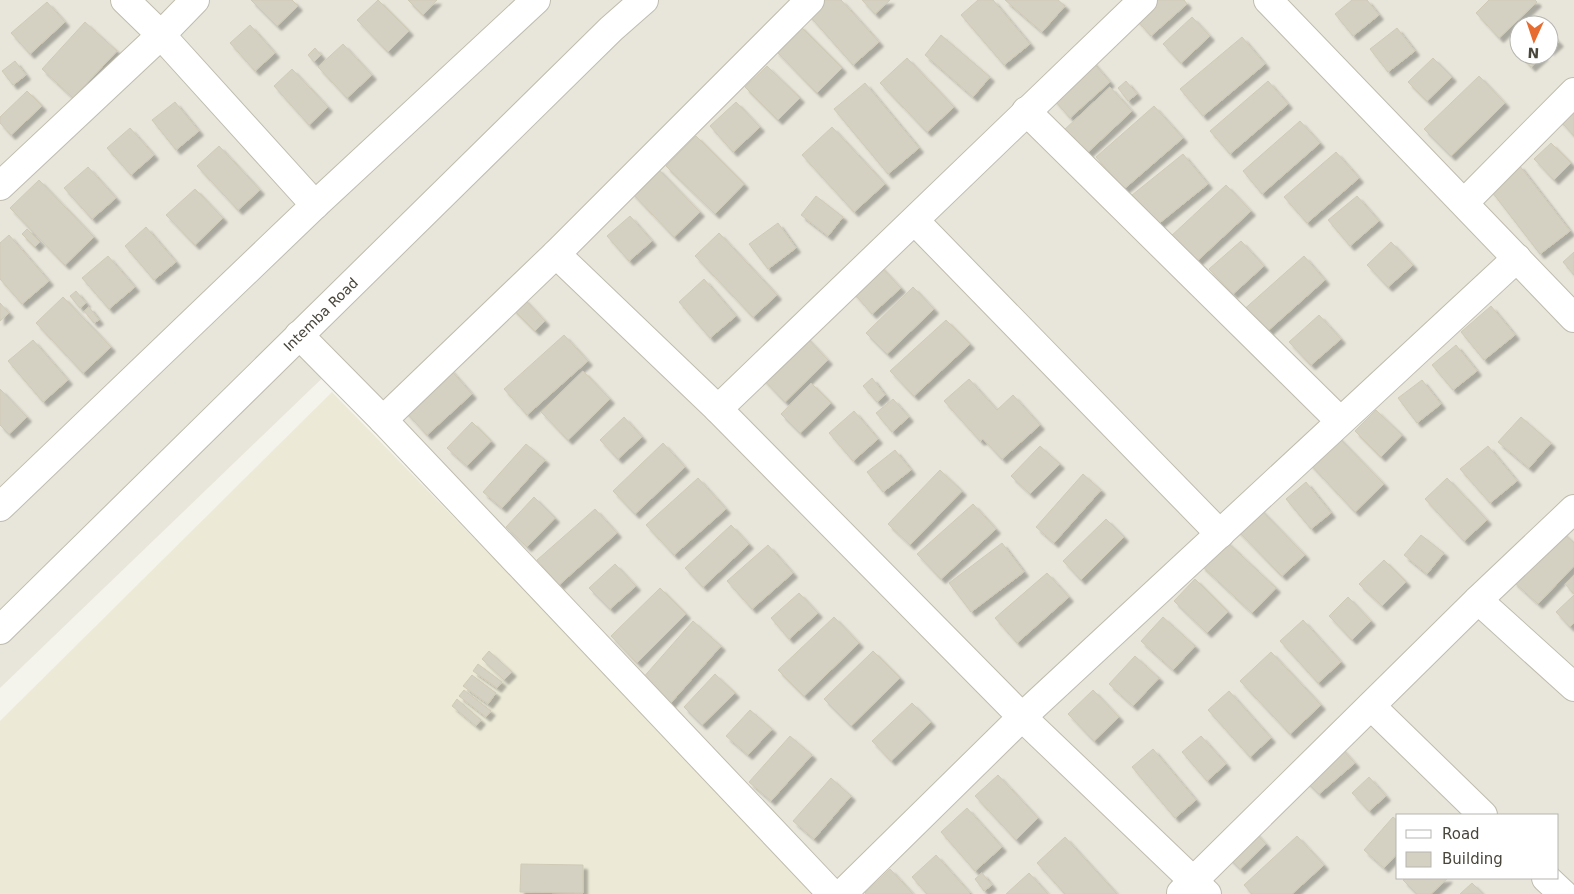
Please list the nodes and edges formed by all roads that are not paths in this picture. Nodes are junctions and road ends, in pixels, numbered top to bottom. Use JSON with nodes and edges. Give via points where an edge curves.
{"nodes":[{"id":1,"x":125,"y":0,"type":"edge"},
{"id":2,"x":195,"y":0,"type":"edge"},
{"id":3,"x":536,"y":0,"type":"edge"},
{"id":4,"x":644,"y":0,"type":"edge"},
{"id":5,"x":810,"y":0,"type":"edge"},
{"id":6,"x":1143,"y":0,"type":"edge"},
{"id":7,"x":1268,"y":0,"type":"edge"},
{"id":8,"x":161,"y":35,"type":"junction"},
{"id":9,"x":1574,"y":92,"type":"edge"},
{"id":10,"x":1026,"y":111,"type":"junction"},
{"id":11,"x":0,"y":186,"type":"edge"},
{"id":12,"x":1465,"y":202,"type":"junction"},
{"id":13,"x":315,"y":205,"type":"junction"},
{"id":14,"x":915,"y":222,"type":"junction"},
{"id":15,"x":556,"y":254,"type":"junction"},
{"id":16,"x":1517,"y":258,"type":"junction"},
{"id":17,"x":1574,"y":318,"type":"edge"},
{"id":18,"x":299,"y":335,"type":"junction"},
{"id":19,"x":718,"y":409,"type":"junction"},
{"id":20,"x":383,"y":420,"type":"junction"},
{"id":21,"x":1340,"y":421,"type":"junction"},
{"id":22,"x":0,"y":507,"type":"edge"},
{"id":23,"x":1574,"y":509,"type":"edge"},
{"id":24,"x":1220,"y":534,"type":"junction"},
{"id":25,"x":1478,"y":600,"type":"junction"},
{"id":26,"x":0,"y":630,"type":"edge"},
{"id":27,"x":1574,"y":687,"type":"edge"},
{"id":28,"x":1372,"y":706,"type":"junction"},
{"id":29,"x":1022,"y":717,"type":"junction"},
{"id":30,"x":1481,"y":814,"type":"edge"},
{"id":31,"x":1547,"y":879,"type":"edge"},
{"id":32,"x":1193,"y":890,"type":"edge"},
{"id":33,"x":832,"y":894,"type":"edge"},
{"id":34,"x":842,"y":894,"type":"edge"},
{"id":35,"x":1563,"y":894,"type":"edge"}],
"edges":[{"from":1,"to":8,"type":"street"},
{"from":2,"to":8,"type":"street"},
{"from":3,"to":13,"type":"street"},
{"from":4,"to":18,"type":"street","name":"Intemba Road"},
{"from":5,"to":15,"type":"street"},
{"from":6,"to":10,"type":"street"},
{"from":7,"to":12,"type":"street"},
{"from":8,"to":11,"type":"street"},
{"from":8,"to":13,"type":"street"},
{"from":9,"to":12,"type":"street"},
{"from":10,"to":14,"type":"street"},
{"from":10,"to":21,"type":"street"},
{"from":12,"to":16,"type":"street"},
{"from":13,"to":22,"type":"street"},
{"from":14,"to":19,"type":"street"},
{"from":14,"to":24,"type":"street"},
{"from":15,"to":19,"type":"street"},
{"from":15,"to":20,"type":"street"},
{"from":16,"to":17,"type":"street"},
{"from":16,"to":21,"type":"street"},
{"from":18,"to":20,"type":"street"},
{"from":18,"to":26,"type":"street","name":"Intemba Road"},
{"from":19,"to":29,"type":"street"},
{"from":20,"to":33,"type":"street"},
{"from":21,"to":24,"type":"street"},
{"from":23,"to":25,"type":"street"},
{"from":24,"to":29,"type":"street"},
{"from":25,"to":27,"type":"street"},
{"from":25,"to":28,"type":"street"},
{"from":28,"to":30,"type":"street"},
{"from":28,"to":32,"type":"street"},
{"from":29,"to":32,"type":"street"},
{"from":29,"to":34,"type":"street"},
{"from":31,"to":35,"type":"street"}]}
